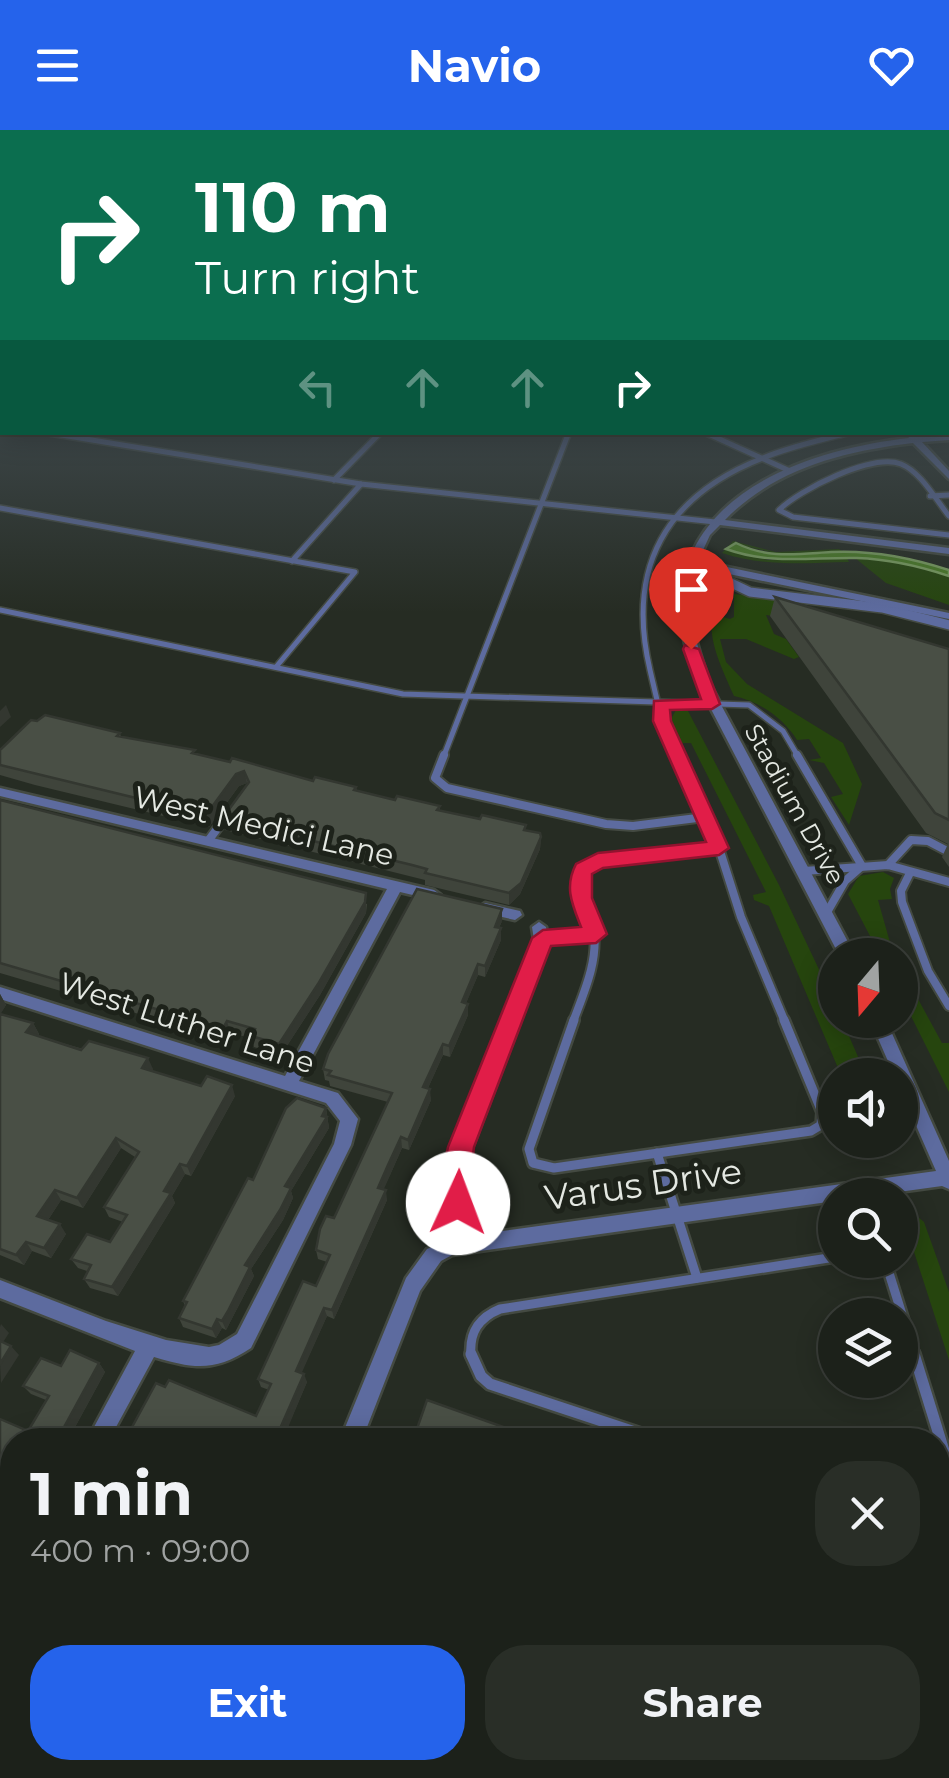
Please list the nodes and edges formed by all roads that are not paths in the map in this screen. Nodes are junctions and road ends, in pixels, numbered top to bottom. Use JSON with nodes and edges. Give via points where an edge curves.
{"nodes":[{"id":1,"x":206,"y":459,"type":"edge"},
{"id":2,"x":354,"y":459,"type":"edge"},
{"id":3,"x":559,"y":459,"type":"edge"},
{"id":4,"x":759,"y":459,"type":"edge"},
{"id":5,"x":763,"y":459,"type":"edge"},
{"id":6,"x":826,"y":459,"type":"edge"},
{"id":7,"x":790,"y":470,"type":"junction"},
{"id":8,"x":334,"y":480,"type":"junction"},
{"id":9,"x":361,"y":484,"type":"junction"},
{"id":10,"x":949,"y":495,"type":"edge"},
{"id":11,"x":930,"y":496,"type":"junction"},
{"id":12,"x":542,"y":502,"type":"junction"},
{"id":13,"x":0,"y":508,"type":"edge"},
{"id":14,"x":674,"y":516,"type":"junction"},
{"id":15,"x":949,"y":516,"type":"edge"},
{"id":16,"x":714,"y":522,"type":"junction"},
{"id":17,"x":949,"y":535,"type":"edge"},
{"id":18,"x":949,"y":550,"type":"edge"},
{"id":19,"x":292,"y":561,"type":"junction"},
{"id":20,"x":691,"y":563,"type":"junction"},
{"id":21,"x":710,"y":573,"type":"dead end"},
{"id":22,"x":0,"y":610,"type":"edge"},
{"id":23,"x":949,"y":616,"type":"edge"},
{"id":24,"x":949,"y":626,"type":"edge"},
{"id":25,"x":276,"y":666,"type":"junction"},
{"id":26,"x":466,"y":697,"type":"junction"},
{"id":27,"x":661,"y":704,"type":"junction"},
{"id":28,"x":712,"y":704,"type":"junction"},
{"id":29,"x":0,"y":792,"type":"edge"},
{"id":30,"x":235,"y":804,"type":"edge"},
{"id":31,"x":705,"y":817,"type":"junction"},
{"id":32,"x":208,"y":841,"type":"junction"},
{"id":33,"x":719,"y":848,"type":"junction"},
{"id":34,"x":949,"y":852,"type":"edge"},
{"id":35,"x":862,"y":866,"type":"junction"},
{"id":36,"x":888,"y":866,"type":"junction"},
{"id":37,"x":804,"y":871,"type":"junction"},
{"id":38,"x":910,"y":873,"type":"junction"},
{"id":39,"x":949,"y":882,"type":"edge"},
{"id":40,"x":396,"y":886,"type":"junction"},
{"id":41,"x":451,"y":900,"type":"edge"},
{"id":42,"x":470,"y":904,"type":"edge"},
{"id":43,"x":515,"y":914,"type":"dead end"},
{"id":44,"x":826,"y":914,"type":"junction"},
{"id":45,"x":541,"y":933,"type":"joint"},
{"id":46,"x":596,"y":934,"type":"junction"},
{"id":47,"x":838,"y":938,"type":"edge"},
{"id":48,"x":0,"y":993,"type":"edge"},
{"id":49,"x":949,"y":1006,"type":"edge"},
{"id":50,"x":886,"y":1038,"type":"edge"},
{"id":51,"x":289,"y":1084,"type":"junction"},
{"id":52,"x":657,"y":1153,"type":"junction"},
{"id":53,"x":949,"y":1178,"type":"edge"},
{"id":54,"x":676,"y":1214,"type":"junction"},
{"id":55,"x":467,"y":1244,"type":"junction"},
{"id":56,"x":818,"y":1260,"type":"edge"},
{"id":57,"x":697,"y":1278,"type":"junction"},
{"id":58,"x":890,"y":1278,"type":"edge"},
{"id":59,"x":0,"y":1289,"type":"edge"},
{"id":60,"x":150,"y":1344,"type":"junction"},
{"id":61,"x":104,"y":1428,"type":"edge"},
{"id":62,"x":355,"y":1428,"type":"edge"},
{"id":63,"x":623,"y":1428,"type":"edge"},
{"id":64,"x":937,"y":1428,"type":"edge"}],
"edges":[{"from":1,"to":8,"type":"lane"},
{"from":2,"to":8,"type":"lane"},
{"from":3,"to":12,"type":"lane"},
{"from":4,"to":14,"type":"lane","via":[[712,484]]},
{"from":5,"to":7,"type":"lane"},
{"from":6,"to":7,"type":"street","name":"Stadium Drive"},
{"from":7,"to":16,"type":"street","name":"Stadium Drive"},
{"from":8,"to":9,"type":"lane"},
{"from":9,"to":12,"type":"lane"},
{"from":9,"to":19,"type":"lane"},
{"from":10,"to":11,"type":"lane"},
{"from":11,"to":15,"type":"lane"},
{"from":11,"to":17,"type":"lane","via":[[905,467],[888,462],[814,486],[778,510]]},
{"from":12,"to":14,"type":"lane"},
{"from":12,"to":26,"type":"lane"},
{"from":13,"to":19,"type":"lane"},
{"from":14,"to":16,"type":"lane"},
{"from":14,"to":27,"type":"lane","via":[[651,554],[641,599],[645,648]]},
{"from":16,"to":18,"type":"street"},
{"from":16,"to":20,"type":"street","name":"Stadium Drive"},
{"from":19,"to":25,"type":"lane","via":[[355,572]]},
{"from":20,"to":23,"type":"street"},
{"from":20,"to":28,"type":"street","name":"Stadium Drive","via":[[688,634]]},
{"from":21,"to":24,"type":"street","via":[[750,592],[882,608]]},
{"from":22,"to":25,"type":"lane"},
{"from":25,"to":26,"type":"lane","via":[[403,694]]},
{"from":26,"to":27,"type":"lane"},
{"from":26,"to":31,"type":"lane","via":[[436,773],[441,786],[616,825]]},
{"from":27,"to":28,"type":"lane"},
{"from":27,"to":31,"type":"lane","via":[[666,737]]},
{"from":28,"to":35,"type":"lane","via":[[745,704],[783,731]]},
{"from":28,"to":37,"type":"street","name":"Stadium Drive"},
{"from":29,"to":32,"type":"street","name":"West Medici Lane"},
{"from":30,"to":32,"type":"lane"},
{"from":31,"to":33,"type":"lane"},
{"from":32,"to":40,"type":"street","name":"West Medici Lane"},
{"from":33,"to":46,"type":"lane","via":[[587,865],[579,886]]},
{"from":33,"to":52,"type":"lane","via":[[821,1125]]},
{"from":34,"to":36,"type":"lane","via":[[928,840],[911,840]]},
{"from":35,"to":36,"type":"lane"},
{"from":35,"to":37,"type":"lane"},
{"from":35,"to":44,"type":"lane"},
{"from":36,"to":38,"type":"lane"},
{"from":37,"to":44,"type":"street","name":"Stadium Drive"},
{"from":38,"to":39,"type":"lane"},
{"from":38,"to":49,"type":"lane","via":[[902,902]]},
{"from":40,"to":41,"type":"street","name":"West Medici Lane"},
{"from":40,"to":51,"type":"street"},
{"from":42,"to":43,"type":"street"},
{"from":44,"to":47,"type":"street","name":"Stadium Drive"},
{"from":45,"to":46,"type":"lane"},
{"from":45,"to":55,"type":"street","via":[[458,1160]]},
{"from":46,"to":52,"type":"lane","via":[[594,962],[529,1157],[554,1168]]},
{"from":48,"to":51,"type":"street","name":"West Luther Lane"},
{"from":50,"to":53,"type":"street"},
{"from":51,"to":60,"type":"street","name":"West Luther Lane","via":[[332,1098],[348,1119],[342,1145],[244,1340],[206,1358]]},
{"from":52,"to":54,"type":"lane"},
{"from":53,"to":54,"type":"street","name":"Varus Drive"},
{"from":54,"to":55,"type":"street","name":"Varus Drive"},
{"from":54,"to":57,"type":"lane"},
{"from":55,"to":62,"type":"street","name":"Varus Drive","via":[[434,1255],[422,1269]]},
{"from":56,"to":57,"type":"lane"},
{"from":57,"to":63,"type":"lane","via":[[491,1311],[478,1324],[468,1350],[474,1370],[490,1384]]},
{"from":58,"to":64,"type":"lane"},
{"from":59,"to":60,"type":"street"},
{"from":60,"to":61,"type":"street"}]}
